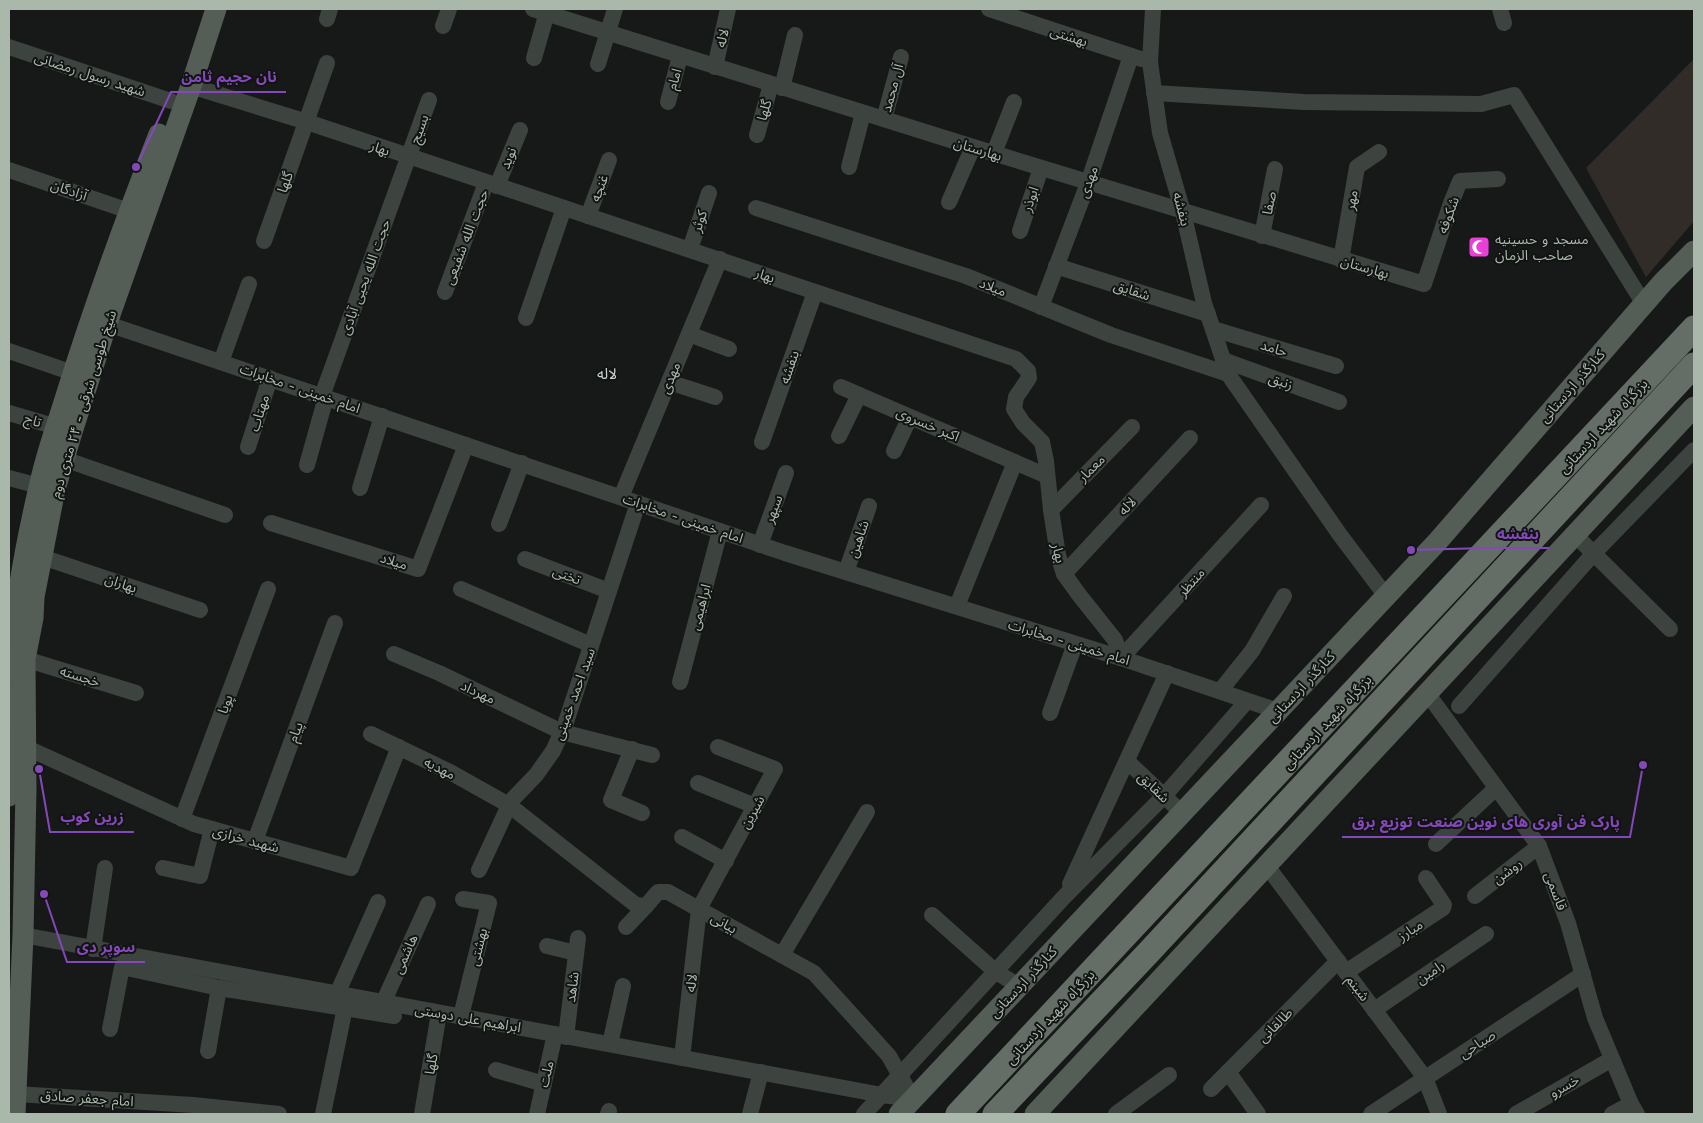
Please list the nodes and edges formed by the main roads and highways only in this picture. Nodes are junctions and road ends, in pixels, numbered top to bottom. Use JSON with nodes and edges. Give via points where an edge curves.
{"nodes":[{"id":1,"x":202,"y":9,"type":"edge"},
{"id":2,"x":216,"y":9,"type":"edge"},
{"id":3,"x":1694,"y":251,"type":"edge"},
{"id":4,"x":1694,"y":310,"type":"edge"},
{"id":5,"x":99,"y":321,"type":"junction"},
{"id":6,"x":1694,"y":328,"type":"edge"},
{"id":7,"x":1694,"y":365,"type":"edge"},
{"id":8,"x":1694,"y":389,"type":"edge"},
{"id":9,"x":1694,"y":407,"type":"edge"},
{"id":10,"x":1612,"y":416,"type":"junction"},
{"id":11,"x":35,"y":550,"type":"junction"},
{"id":12,"x":9,"y":568,"type":"edge"},
{"id":13,"x":19,"y":615,"type":"edge"},
{"id":14,"x":18,"y":644,"type":"edge"},
{"id":15,"x":1419,"y":661,"type":"junction"},
{"id":16,"x":9,"y":685,"type":"edge"},
{"id":17,"x":9,"y":693,"type":"edge"},
{"id":18,"x":14,"y":745,"type":"edge"},
{"id":19,"x":9,"y":785,"type":"edge"},
{"id":20,"x":15,"y":1104,"type":"edge"},
{"id":21,"x":906,"y":1107,"type":"edge"},
{"id":22,"x":958,"y":1114,"type":"edge"},
{"id":23,"x":995,"y":1114,"type":"edge"},
{"id":24,"x":1035,"y":1114,"type":"edge"}],
"edges":[{"from":1,"to":5,"type":"main road","name":"شیخ طوسی شرقی - ۲۴ متری دوم","via":[[129,211]]},
{"from":2,"to":5,"type":"main road","name":"شیخ طوسی شرقی - ۲۴ متری دوم","via":[[191,86]]},
{"from":3,"to":21,"type":"main road","name":"کنارگذر اردستانی","via":[[1663,282],[1438,541]]},
{"from":4,"to":10,"type":"highway"},
{"from":5,"to":11,"type":"main road","name":"شیخ طوسی شرقی - ۲۴ متری دوم","via":[[64,459]]},
{"from":5,"to":11,"type":"main road","name":"شیخ طوسی شرقی - ۲۴ متری دوم","via":[[73,373],[40,486]]},
{"from":6,"to":10,"type":"highway","name":"بزرگراه شهید اردستانی"},
{"from":7,"to":15,"type":"highway","name":"بزرگراه شهید اردستانی"},
{"from":8,"to":15,"type":"highway","via":[[1638,448]]},
{"from":9,"to":24,"type":"main road"},
{"from":10,"to":22,"type":"highway","name":"بزرگراه شهید اردستانی"},
{"from":11,"to":12,"type":"main road"},
{"from":11,"to":13,"type":"main road","name":"شیخ طوسی شرقی - ۲۴ متری دوم","via":[[34,597]]},
{"from":13,"to":14,"type":"main road","name":"شیخ طوسی شرقی - ۲۴ متری دوم"},
{"from":14,"to":16,"type":"main road","name":"شیخ طوسی شرقی - ۲۴ متری دوم"},
{"from":14,"to":18,"type":"main road","name":"شیخ طوسی شرقی - ۲۴ متری دوم"},
{"from":15,"to":23,"type":"highway","name":"بزرگراه شهید اردستانی"},
{"from":17,"to":18,"type":"main road","name":"شیخ طوسی شرقی - ۲۴ متری دوم"},
{"from":18,"to":19,"type":"main road","name":"شیخ طوسی شرقی - ۲۴ متری دوم"},
{"from":18,"to":20,"type":"main road","name":"شیخ طوسی شرقی - ۲۴ متری دوم","via":[[26,789]]}]}
